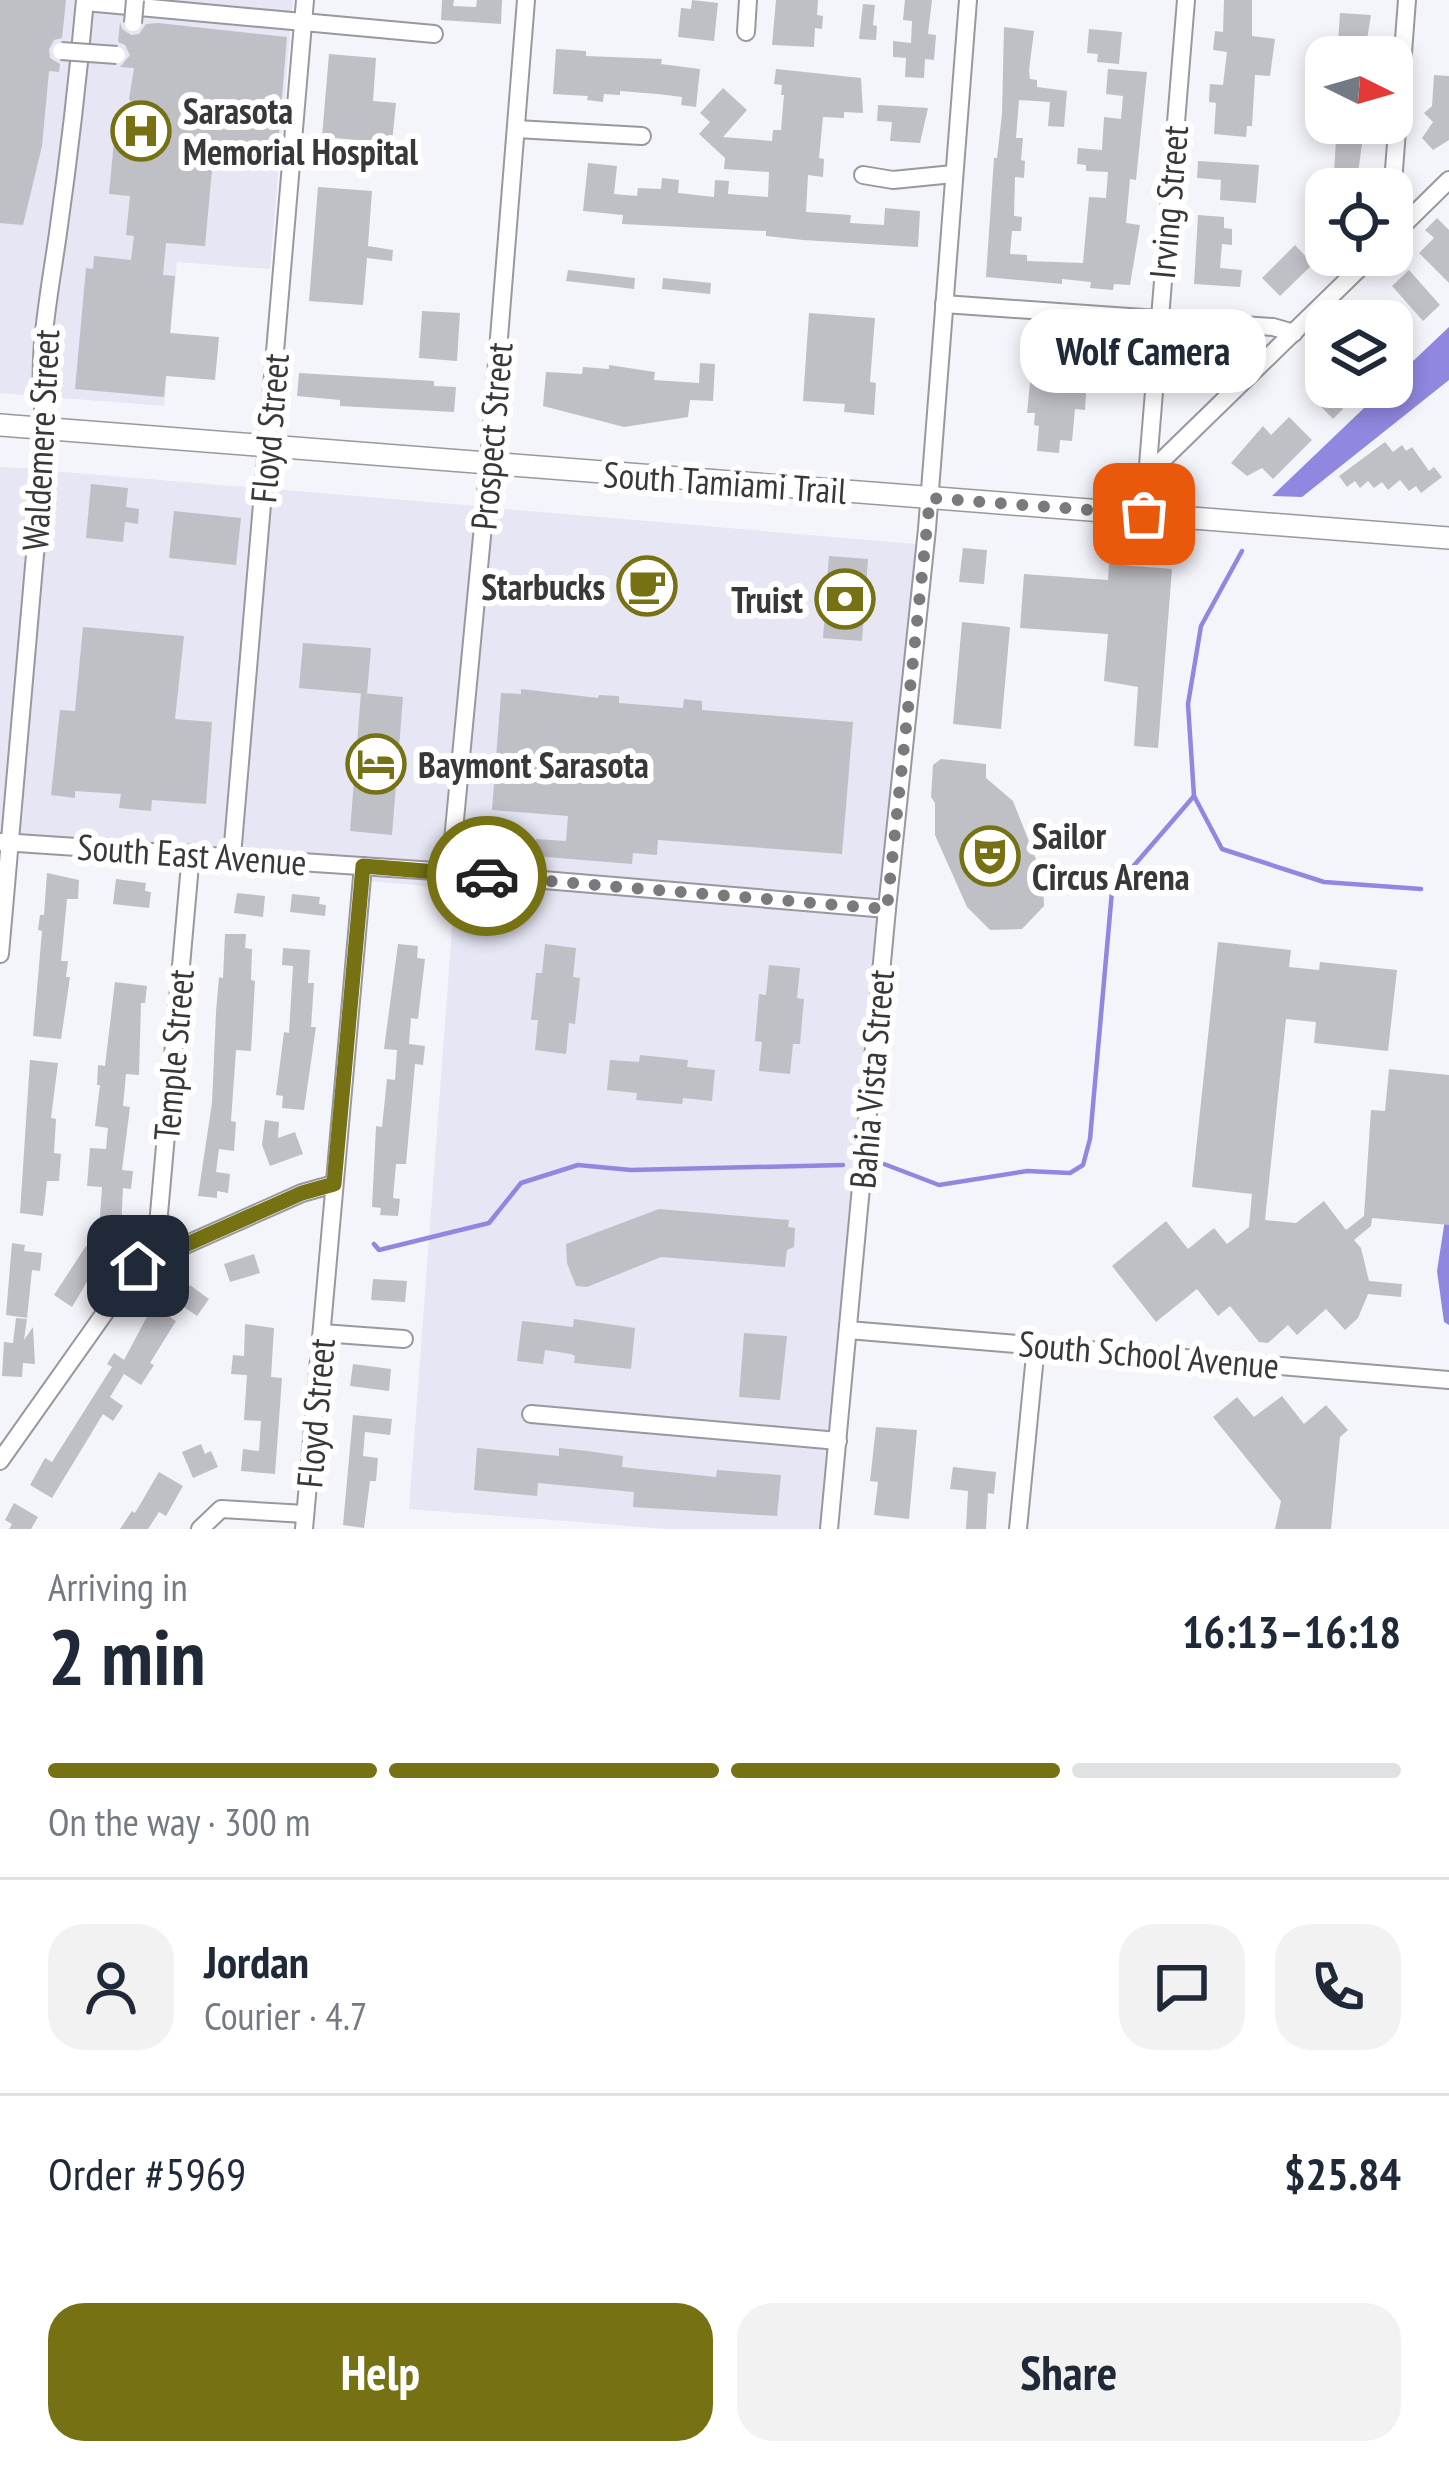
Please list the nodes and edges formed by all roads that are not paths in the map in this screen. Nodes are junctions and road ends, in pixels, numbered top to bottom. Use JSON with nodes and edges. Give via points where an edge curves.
{"nodes":[{"id":1,"x":135,"y":0,"type":"edge"},
{"id":2,"x":305,"y":0,"type":"edge"},
{"id":3,"x":526,"y":0,"type":"edge"},
{"id":4,"x":748,"y":0,"type":"edge"},
{"id":5,"x":968,"y":0,"type":"edge"},
{"id":6,"x":1407,"y":0,"type":"edge"},
{"id":7,"x":85,"y":1,"type":"edge"},
{"id":8,"x":1185,"y":8,"type":"edge"},
{"id":9,"x":303,"y":22,"type":"junction"},
{"id":10,"x":134,"y":23,"type":"dead end"},
{"id":11,"x":746,"y":32,"type":"dead end"},
{"id":12,"x":434,"y":34,"type":"dead end"},
{"id":13,"x":61,"y":51,"type":"dead end"},
{"id":14,"x":117,"y":55,"type":"dead end"},
{"id":15,"x":515,"y":129,"type":"junction"},
{"id":16,"x":642,"y":136,"type":"dead end"},
{"id":17,"x":1394,"y":168,"type":"edge"},
{"id":18,"x":953,"y":174,"type":"junction"},
{"id":19,"x":862,"y":175,"type":"dead end"},
{"id":20,"x":1449,"y":180,"type":"edge"},
{"id":21,"x":1413,"y":215,"type":"edge"},
{"id":22,"x":1352,"y":276,"type":"edge"},
{"id":23,"x":944,"y":304,"type":"junction"},
{"id":24,"x":1159,"y":318,"type":"junction"},
{"id":25,"x":1294,"y":333,"type":"junction"},
{"id":26,"x":0,"y":425,"type":"edge"},
{"id":27,"x":46,"y":429,"type":"junction"},
{"id":28,"x":268,"y":446,"type":"junction"},
{"id":29,"x":489,"y":463,"type":"junction"},
{"id":30,"x":1146,"y":476,"type":"junction"},
{"id":31,"x":930,"y":498,"type":"junction"},
{"id":32,"x":1144,"y":514,"type":"junction"},
{"id":33,"x":1449,"y":538,"type":"edge"},
{"id":34,"x":5,"y":842,"type":"edge"},
{"id":35,"x":191,"y":853,"type":"junction"},
{"id":36,"x":232,"y":856,"type":"junction"},
{"id":37,"x":363,"y":866,"type":"junction"},
{"id":38,"x":450,"y":872,"type":"junction"},
{"id":39,"x":887,"y":909,"type":"junction"},
{"id":40,"x":0,"y":954,"type":"edge"},
{"id":41,"x":334,"y":1184,"type":"junction"},
{"id":42,"x":161,"y":1256,"type":"junction"},
{"id":43,"x":848,"y":1330,"type":"junction"},
{"id":44,"x":322,"y":1333,"type":"junction"},
{"id":45,"x":404,"y":1340,"type":"dead end"},
{"id":46,"x":1036,"y":1345,"type":"junction"},
{"id":47,"x":1449,"y":1379,"type":"edge"},
{"id":48,"x":531,"y":1414,"type":"dead end"},
{"id":49,"x":838,"y":1441,"type":"junction"},
{"id":50,"x":0,"y":1461,"type":"edge"},
{"id":51,"x":304,"y":1522,"type":"edge"},
{"id":52,"x":200,"y":1529,"type":"edge"},
{"id":53,"x":829,"y":1529,"type":"edge"},
{"id":54,"x":1018,"y":1529,"type":"edge"}],
"edges":[{"from":1,"to":10,"type":"street","bridge":true},
{"from":2,"to":9,"type":"street","name":"Floyd Street"},
{"from":3,"to":15,"type":"street","name":"Prospect Street"},
{"from":4,"to":11,"type":"street"},
{"from":5,"to":18,"type":"street","name":"Bahia Vista Street"},
{"from":6,"to":17,"type":"street"},
{"from":7,"to":9,"type":"street"},
{"from":7,"to":27,"type":"street","name":"Waldemere Street","via":[[46,311]]},
{"from":8,"to":24,"type":"street","name":"Irving Street"},
{"from":9,"to":12,"type":"street"},
{"from":9,"to":28,"type":"street","name":"Floyd Street"},
{"from":13,"to":14,"type":"street","bridge":true},
{"from":15,"to":16,"type":"street"},
{"from":15,"to":29,"type":"street","name":"Prospect Street"},
{"from":18,"to":19,"type":"street"},
{"from":18,"to":23,"type":"street","name":"Bahia Vista Street"},
{"from":20,"to":21,"type":"street"},
{"from":22,"to":25,"type":"street"},
{"from":23,"to":24,"type":"street"},
{"from":23,"to":31,"type":"street","name":"Bahia Vista Street"},
{"from":24,"to":25,"type":"street"},
{"from":24,"to":30,"type":"street","name":"Irving Street"},
{"from":25,"to":30,"type":"street"},
{"from":26,"to":27,"type":"main road","name":"South Tamiami Trail"},
{"from":27,"to":28,"type":"main road","name":"South Tamiami Trail"},
{"from":27,"to":34,"type":"street","name":"Waldemere Street"},
{"from":28,"to":29,"type":"main road","name":"South Tamiami Trail"},
{"from":28,"to":36,"type":"street","name":"Floyd Street"},
{"from":29,"to":31,"type":"main road","name":"South Tamiami Trail"},
{"from":29,"to":38,"type":"street","name":"Prospect Street"},
{"from":30,"to":32,"type":"street","name":"Irving Street"},
{"from":31,"to":32,"type":"main road","name":"South Tamiami Trail"},
{"from":31,"to":39,"type":"street","name":"Bahia Vista Street"},
{"from":32,"to":33,"type":"main road","name":"South Tamiami Trail"},
{"from":34,"to":35,"type":"street","name":"South East Avenue"},
{"from":34,"to":40,"type":"street","name":"Waldemere Street"},
{"from":35,"to":36,"type":"street","name":"South East Avenue"},
{"from":35,"to":42,"type":"street","name":"Temple Street"},
{"from":36,"to":37,"type":"street","name":"South East Avenue"},
{"from":37,"to":38,"type":"street","name":"South East Avenue"},
{"from":37,"to":41,"type":"street","name":"Floyd Street"},
{"from":38,"to":39,"type":"street","name":"South East Avenue"},
{"from":39,"to":43,"type":"street","name":"Bahia Vista Street"},
{"from":41,"to":42,"type":"street"},
{"from":41,"to":44,"type":"street","name":"Floyd Street"},
{"from":42,"to":50,"type":"street","via":[[135,1270]]},
{"from":43,"to":46,"type":"street","name":"South School Avenue"},
{"from":43,"to":49,"type":"street","name":"Bahia Vista Street"},
{"from":44,"to":45,"type":"street"},
{"from":44,"to":51,"type":"street","name":"Floyd Street"},
{"from":46,"to":47,"type":"street","name":"South School Avenue"},
{"from":46,"to":54,"type":"street"},
{"from":48,"to":49,"type":"street"},
{"from":49,"to":53,"type":"street","name":"Bahia Vista Street"},
{"from":51,"to":52,"type":"street","via":[[221,1509]]}]}
